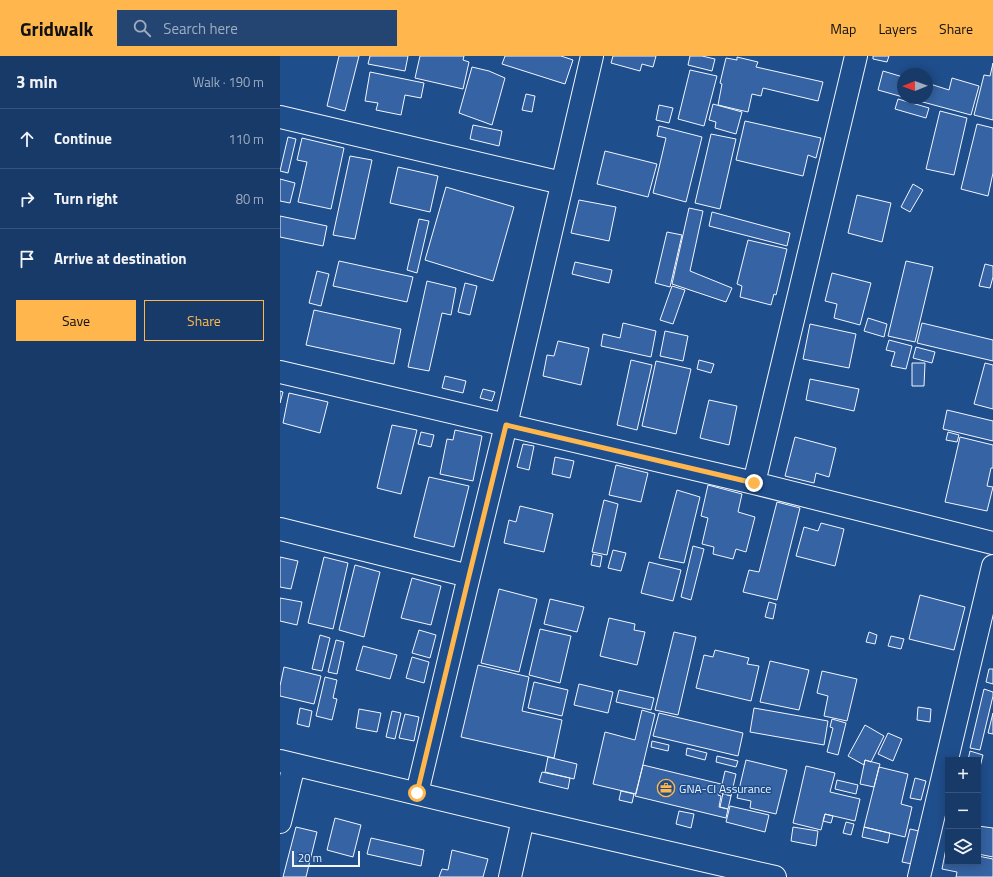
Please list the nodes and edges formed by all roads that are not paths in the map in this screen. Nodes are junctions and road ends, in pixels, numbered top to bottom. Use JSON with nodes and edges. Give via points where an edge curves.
{"nodes":[{"id":1,"x":592,"y":56,"type":"edge"},
{"id":2,"x":856,"y":56,"type":"edge"},
{"id":3,"x":280,"y":117,"type":"edge"},
{"id":4,"x":562,"y":184,"type":"junction"},
{"id":5,"x":280,"y":372,"type":"edge"},
{"id":6,"x":506,"y":425,"type":"junction"},
{"id":7,"x":754,"y":483,"type":"junction"},
{"id":8,"x":280,"y":528,"type":"edge"},
{"id":9,"x":993,"y":543,"type":"edge"},
{"id":10,"x":993,"y":566,"type":"edge"},
{"id":11,"x":469,"y":576,"type":"junction"},
{"id":12,"x":287,"y":763,"type":"edge"},
{"id":13,"x":417,"y":793,"type":"junction"},
{"id":14,"x":523,"y":819,"type":"junction"},
{"id":15,"x":280,"y":822,"type":"edge"},
{"id":16,"x":768,"y":876,"type":"edge"},
{"id":17,"x":510,"y":877,"type":"edge"},
{"id":18,"x":919,"y":877,"type":"edge"}],
"edges":[{"from":1,"to":4,"type":"street"},
{"from":2,"to":7,"type":"street"},
{"from":3,"to":4,"type":"street"},
{"from":4,"to":6,"type":"street"},
{"from":5,"to":6,"type":"street"},
{"from":6,"to":7,"type":"street"},
{"from":6,"to":11,"type":"street"},
{"from":7,"to":9,"type":"street"},
{"from":8,"to":11,"type":"street"},
{"from":10,"to":18,"type":"street"},
{"from":11,"to":13,"type":"street"},
{"from":12,"to":13,"type":"street"},
{"from":12,"to":15,"type":"street"},
{"from":13,"to":14,"type":"street"},
{"from":14,"to":16,"type":"street"},
{"from":14,"to":17,"type":"street"}]}
